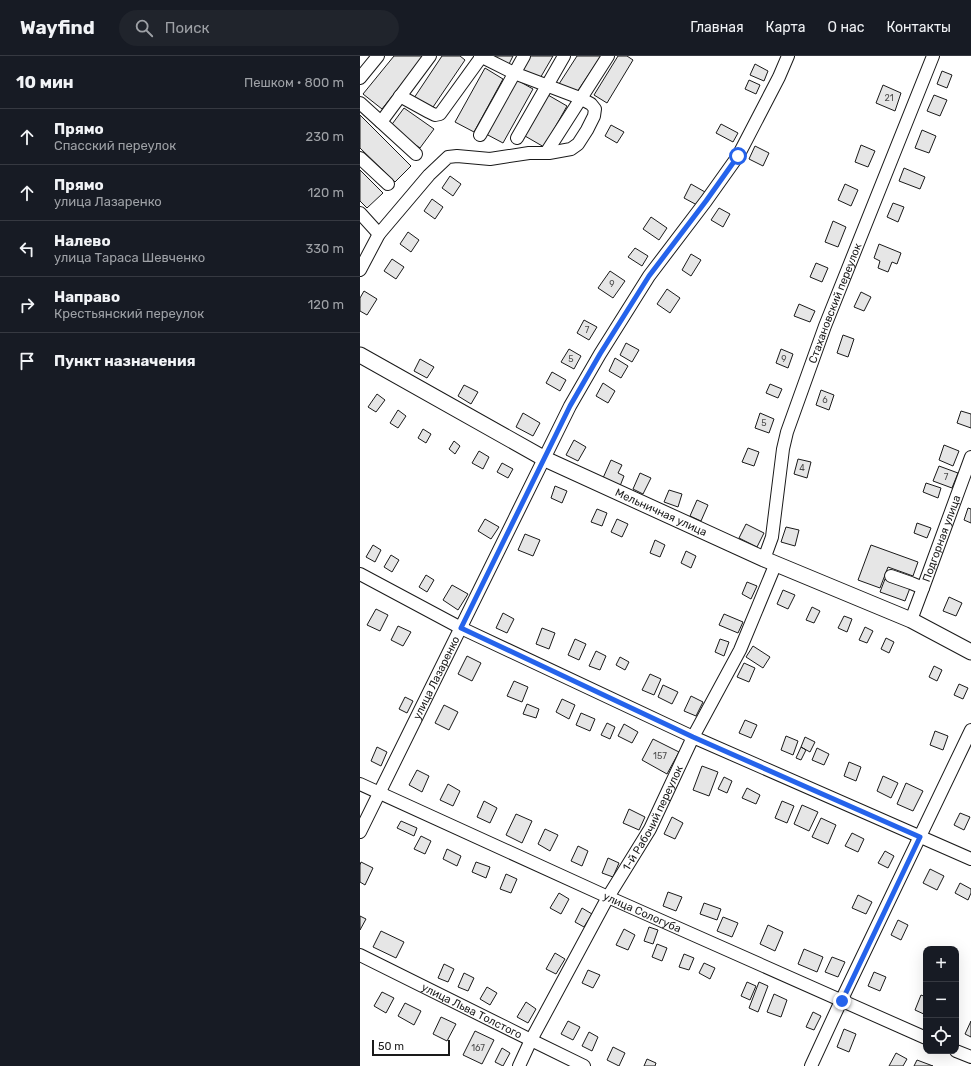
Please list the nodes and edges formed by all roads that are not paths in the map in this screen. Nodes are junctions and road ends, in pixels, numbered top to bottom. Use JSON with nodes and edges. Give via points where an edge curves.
{"nodes":[{"id":1,"x":378,"y":56,"type":"edge"},
{"id":2,"x":430,"y":56,"type":"edge"},
{"id":3,"x":481,"y":56,"type":"edge"},
{"id":4,"x":524,"y":56,"type":"edge"},
{"id":5,"x":564,"y":56,"type":"edge"},
{"id":6,"x":608,"y":56,"type":"edge"},
{"id":7,"x":788,"y":56,"type":"edge"},
{"id":8,"x":933,"y":56,"type":"edge"},
{"id":9,"x":514,"y":73,"type":"junction"},
{"id":10,"x":360,"y":78,"type":"edge"},
{"id":11,"x":546,"y":86,"type":"junction"},
{"id":12,"x":400,"y":96,"type":"junction"},
{"id":13,"x":580,"y":98,"type":"junction"},
{"id":14,"x":360,"y":103,"type":"edge"},
{"id":15,"x":381,"y":122,"type":"junction"},
{"id":16,"x":480,"y":135,"type":"dead end"},
{"id":17,"x":517,"y":138,"type":"dead end"},
{"id":18,"x":546,"y":153,"type":"junction"},
{"id":19,"x":416,"y":154,"type":"dead end"},
{"id":20,"x":360,"y":158,"type":"edge"},
{"id":21,"x":388,"y":184,"type":"dead end"},
{"id":22,"x":360,"y":213,"type":"edge"},
{"id":23,"x":379,"y":234,"type":"junction"},
{"id":24,"x":360,"y":270,"type":"edge"},
{"id":25,"x":360,"y":355,"type":"edge"},
{"id":26,"x":971,"y":457,"type":"edge"},
{"id":27,"x":545,"y":459,"type":"junction"},
{"id":28,"x":770,"y":561,"type":"junction"},
{"id":29,"x":360,"y":574,"type":"edge"},
{"id":30,"x":891,"y":576,"type":"dead end"},
{"id":31,"x":923,"y":588,"type":"junction"},
{"id":32,"x":911,"y":620,"type":"junction"},
{"id":33,"x":461,"y":628,"type":"junction"},
{"id":34,"x":971,"y":652,"type":"edge"},
{"id":35,"x":971,"y":730,"type":"edge"},
{"id":36,"x":693,"y":737,"type":"junction"},
{"id":37,"x":360,"y":784,"type":"edge"},
{"id":38,"x":379,"y":793,"type":"junction"},
{"id":39,"x":360,"y":832,"type":"edge"},
{"id":40,"x":920,"y":837,"type":"junction"},
{"id":41,"x":971,"y":859,"type":"edge"},
{"id":42,"x":608,"y":897,"type":"junction"},
{"id":43,"x":360,"y":955,"type":"edge"},
{"id":44,"x":842,"y":1001,"type":"junction"},
{"id":45,"x":923,"y":1037,"type":"edge"},
{"id":46,"x":530,"y":1040,"type":"junction"},
{"id":47,"x":959,"y":1052,"type":"edge"},
{"id":48,"x":971,"y":1058,"type":"edge"},
{"id":49,"x":519,"y":1066,"type":"edge"},
{"id":50,"x":584,"y":1066,"type":"edge"},
{"id":51,"x":811,"y":1066,"type":"edge"}],
"edges":[{"from":1,"to":10,"type":"street"},
{"from":2,"to":12,"type":"street"},
{"from":3,"to":9,"type":"street"},
{"from":3,"to":12,"type":"street","via":[[440,114],[435,115]]},
{"from":4,"to":9,"type":"street"},
{"from":5,"to":11,"type":"street"},
{"from":6,"to":13,"type":"street"},
{"from":7,"to":27,"type":"street","name":"улица Лазаренко","via":[[738,156],[649,276],[570,406]]},
{"from":8,"to":28,"type":"street","name":"Стахановский переулок","via":[[825,326],[787,432]]},
{"from":9,"to":11,"type":"street"},
{"from":9,"to":16,"type":"street"},
{"from":11,"to":13,"type":"street"},
{"from":11,"to":17,"type":"street"},
{"from":12,"to":15,"type":"street"},
{"from":13,"to":18,"type":"street"},
{"from":13,"to":18,"type":"street","via":[[595,109],[587,130],[578,144],[571,148]]},
{"from":14,"to":15,"type":"street"},
{"from":15,"to":19,"type":"street"},
{"from":18,"to":23,"type":"street","via":[[490,159],[457,156],[448,158]]},
{"from":20,"to":21,"type":"street"},
{"from":22,"to":23,"type":"street"},
{"from":23,"to":24,"type":"street"},
{"from":25,"to":27,"type":"main road","name":"Мельничная улица"},
{"from":26,"to":31,"type":"street","name":"Подгорная улица"},
{"from":27,"to":28,"type":"main road","name":"Мельничная улица"},
{"from":27,"to":33,"type":"street","name":"улица Лазаренко"},
{"from":28,"to":32,"type":"main road","name":"Мельничная улица"},
{"from":28,"to":36,"type":"street","name":"1-й Рабочий переулок","via":[[740,650]]},
{"from":29,"to":33,"type":"street"},
{"from":30,"to":31,"type":"street"},
{"from":31,"to":32,"type":"street","name":"Подгорная улица"},
{"from":32,"to":34,"type":"main road","name":"Мельничная улица"},
{"from":33,"to":36,"type":"street"},
{"from":33,"to":38,"type":"street","name":"улица Лазаренко"},
{"from":35,"to":40,"type":"street"},
{"from":36,"to":40,"type":"street"},
{"from":36,"to":42,"type":"street","name":"1-й Рабочий переулок","via":[[650,829]]},
{"from":37,"to":38,"type":"street","name":"улица Сологуба"},
{"from":38,"to":39,"type":"street","name":"улица Лазаренко"},
{"from":38,"to":42,"type":"street","name":"улица Сологуба"},
{"from":40,"to":41,"type":"street"},
{"from":40,"to":44,"type":"street"},
{"from":42,"to":44,"type":"street","name":"улица Сологуба"},
{"from":42,"to":46,"type":"street","name":"1-й Рабочий переулок"},
{"from":43,"to":46,"type":"street","name":"улица Льва Толстого"},
{"from":44,"to":45,"type":"street","name":"улица Сологуба"},
{"from":44,"to":51,"type":"street"},
{"from":46,"to":49,"type":"street","name":"1-й Рабочий переулок"},
{"from":46,"to":50,"type":"street","name":"улица Льва Толстого"},
{"from":47,"to":48,"type":"street"}]}
